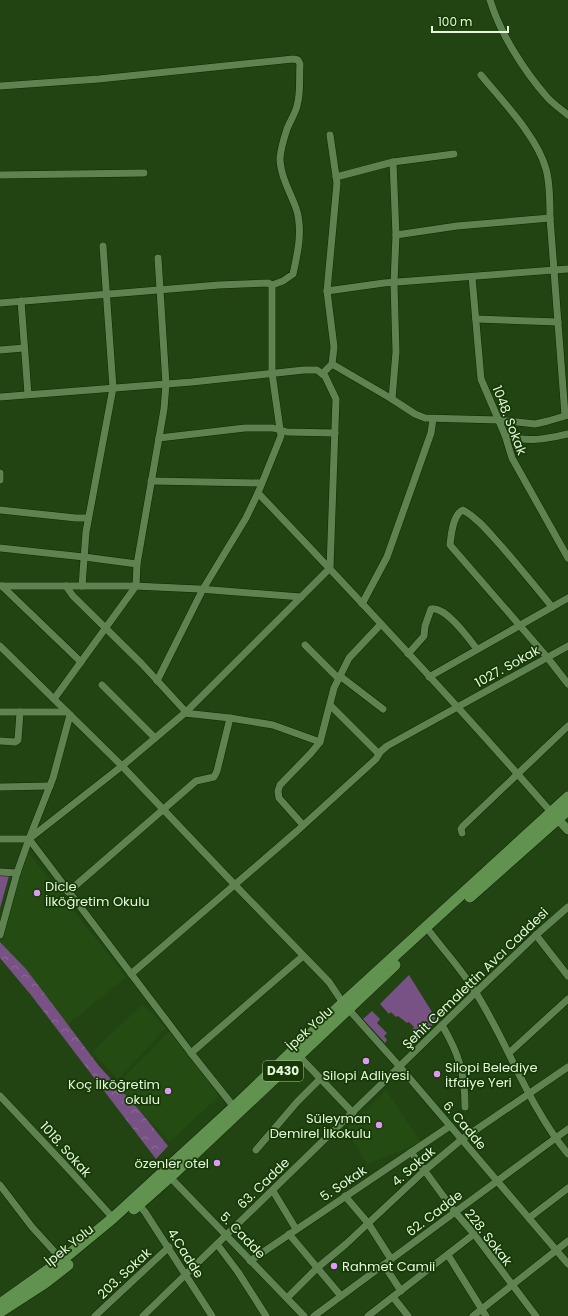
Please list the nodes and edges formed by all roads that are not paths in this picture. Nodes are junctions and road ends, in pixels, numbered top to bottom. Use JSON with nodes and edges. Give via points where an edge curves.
{"nodes":[{"id":1,"x":490,"y":0,"type":"edge"},
{"id":2,"x":481,"y":75,"type":"dead end"},
{"id":3,"x":0,"y":86,"type":"edge"},
{"id":4,"x":568,"y":115,"type":"edge"},
{"id":5,"x":330,"y":135,"type":"dead end"},
{"id":6,"x":454,"y":154,"type":"dead end"},
{"id":7,"x":394,"y":162,"type":"junction"},
{"id":8,"x":144,"y":173,"type":"dead end"},
{"id":9,"x":0,"y":175,"type":"edge"},
{"id":10,"x":336,"y":176,"type":"junction"},
{"id":11,"x":550,"y":218,"type":"junction"},
{"id":12,"x":396,"y":235,"type":"junction"},
{"id":13,"x":103,"y":246,"type":"dead end"},
{"id":14,"x":158,"y":258,"type":"dead end"},
{"id":15,"x":568,"y":269,"type":"edge"},
{"id":16,"x":555,"y":271,"type":"junction"},
{"id":17,"x":472,"y":277,"type":"junction"},
{"id":18,"x":394,"y":283,"type":"junction"},
{"id":19,"x":272,"y":285,"type":"junction"},
{"id":20,"x":159,"y":290,"type":"junction"},
{"id":21,"x":327,"y":291,"type":"junction"},
{"id":22,"x":106,"y":293,"type":"junction"},
{"id":23,"x":21,"y":301,"type":"junction"},
{"id":24,"x":0,"y":303,"type":"edge"},
{"id":25,"x":476,"y":319,"type":"junction"},
{"id":26,"x":558,"y":322,"type":"junction"},
{"id":27,"x":24,"y":348,"type":"junction"},
{"id":28,"x":0,"y":350,"type":"edge"},
{"id":29,"x":332,"y":364,"type":"junction"},
{"id":30,"x":272,"y":373,"type":"junction"},
{"id":31,"x":322,"y":374,"type":"junction"},
{"id":32,"x":166,"y":384,"type":"junction"},
{"id":33,"x":114,"y":388,"type":"junction"},
{"id":34,"x":28,"y":394,"type":"junction"},
{"id":35,"x":0,"y":396,"type":"edge"},
{"id":36,"x":392,"y":399,"type":"junction"},
{"id":37,"x":566,"y":415,"type":"edge"},
{"id":38,"x":433,"y":419,"type":"junction"},
{"id":39,"x":498,"y":420,"type":"junction"},
{"id":40,"x":280,"y":430,"type":"junction"},
{"id":41,"x":335,"y":433,"type":"junction"},
{"id":42,"x":568,"y":434,"type":"edge"},
{"id":43,"x":505,"y":435,"type":"junction"},
{"id":44,"x":159,"y":438,"type":"junction"},
{"id":45,"x":0,"y":473,"type":"edge"},
{"id":46,"x":0,"y":480,"type":"edge"},
{"id":47,"x":151,"y":481,"type":"junction"},
{"id":48,"x":261,"y":483,"type":"junction"},
{"id":49,"x":258,"y":493,"type":"junction"},
{"id":50,"x":0,"y":510,"type":"edge"},
{"id":51,"x":88,"y":518,"type":"junction"},
{"id":52,"x":0,"y":548,"type":"edge"},
{"id":53,"x":84,"y":557,"type":"junction"},
{"id":54,"x":568,"y":558,"type":"edge"},
{"id":55,"x":137,"y":564,"type":"junction"},
{"id":56,"x":330,"y":568,"type":"junction"},
{"id":57,"x":1,"y":586,"type":"edge"},
{"id":58,"x":66,"y":586,"type":"junction"},
{"id":59,"x":82,"y":586,"type":"junction"},
{"id":60,"x":136,"y":586,"type":"junction"},
{"id":61,"x":203,"y":589,"type":"junction"},
{"id":62,"x":301,"y":597,"type":"junction"},
{"id":63,"x":568,"y":598,"type":"edge"},
{"id":64,"x":362,"y":604,"type":"junction"},
{"id":65,"x":552,"y":607,"type":"junction"},
{"id":66,"x":381,"y":624,"type":"junction"},
{"id":67,"x":519,"y":625,"type":"junction"},
{"id":68,"x":105,"y":628,"type":"junction"},
{"id":69,"x":305,"y":645,"type":"dead end"},
{"id":70,"x":0,"y":646,"type":"edge"},
{"id":71,"x":568,"y":646,"type":"edge"},
{"id":72,"x":477,"y":649,"type":"junction"},
{"id":73,"x":408,"y":654,"type":"junction"},
{"id":74,"x":547,"y":657,"type":"junction"},
{"id":75,"x":81,"y":662,"type":"junction"},
{"id":76,"x":340,"y":677,"type":"junction"},
{"id":77,"x":429,"y":677,"type":"junction"},
{"id":78,"x":157,"y":681,"type":"junction"},
{"id":79,"x":568,"y":684,"type":"edge"},
{"id":80,"x":102,"y":685,"type":"dead end"},
{"id":81,"x":54,"y":699,"type":"junction"},
{"id":82,"x":330,"y":705,"type":"junction"},
{"id":83,"x":457,"y":707,"type":"junction"},
{"id":84,"x":383,"y":709,"type":"dead end"},
{"id":85,"x":0,"y":712,"type":"edge"},
{"id":86,"x":20,"y":712,"type":"junction"},
{"id":87,"x":185,"y":713,"type":"junction"},
{"id":88,"x":68,"y":714,"type":"junction"},
{"id":89,"x":230,"y":718,"type":"junction"},
{"id":90,"x":568,"y":726,"type":"edge"},
{"id":91,"x":155,"y":738,"type":"junction"},
{"id":92,"x":0,"y":741,"type":"edge"},
{"id":93,"x":320,"y":742,"type":"junction"},
{"id":94,"x":379,"y":754,"type":"junction"},
{"id":95,"x":122,"y":766,"type":"junction"},
{"id":96,"x":518,"y":774,"type":"junction"},
{"id":97,"x":50,"y":786,"type":"junction"},
{"id":98,"x":0,"y":787,"type":"edge"},
{"id":99,"x":568,"y":797,"type":"edge"},
{"id":100,"x":163,"y":809,"type":"junction"},
{"id":101,"x":560,"y":814,"type":"edge"},
{"id":102,"x":303,"y":825,"type":"junction"},
{"id":103,"x":568,"y":830,"type":"edge"},
{"id":104,"x":462,"y":833,"type":"dead end"},
{"id":105,"x":29,"y":839,"type":"junction"},
{"id":106,"x":0,"y":840,"type":"edge"},
{"id":107,"x":0,"y":872,"type":"edge"},
{"id":108,"x":18,"y":872,"type":"junction"},
{"id":109,"x":234,"y":884,"type":"junction"},
{"id":110,"x":68,"y":892,"type":"junction"},
{"id":111,"x":568,"y":907,"type":"edge"},
{"id":112,"x":430,"y":932,"type":"junction"},
{"id":113,"x":0,"y":935,"type":"edge"},
{"id":114,"x":536,"y":935,"type":"junction"},
{"id":115,"x":303,"y":956,"type":"junction"},
{"id":116,"x":131,"y":974,"type":"junction"},
{"id":117,"x":568,"y":976,"type":"edge"},
{"id":118,"x":476,"y":992,"type":"junction"},
{"id":119,"x":568,"y":999,"type":"edge"},
{"id":120,"x":346,"y":1006,"type":"junction"},
{"id":121,"x":442,"y":1025,"type":"junction"},
{"id":122,"x":191,"y":1053,"type":"junction"},
{"id":123,"x":509,"y":1053,"type":"junction"},
{"id":124,"x":299,"y":1056,"type":"junction"},
{"id":125,"x":400,"y":1067,"type":"junction"},
{"id":126,"x":568,"y":1067,"type":"edge"},
{"id":127,"x":320,"y":1079,"type":"junction"},
{"id":128,"x":530,"y":1094,"type":"junction"},
{"id":129,"x":0,"y":1096,"type":"edge"},
{"id":130,"x":234,"y":1106,"type":"junction"},
{"id":131,"x":465,"y":1107,"type":"dead end"},
{"id":132,"x":352,"y":1113,"type":"junction"},
{"id":133,"x":450,"y":1126,"type":"junction"},
{"id":134,"x":568,"y":1129,"type":"edge"},
{"id":135,"x":555,"y":1138,"type":"junction"},
{"id":136,"x":462,"y":1140,"type":"junction"},
{"id":137,"x":256,"y":1150,"type":"dead end"},
{"id":138,"x":411,"y":1152,"type":"junction"},
{"id":139,"x":568,"y":1154,"type":"edge"},
{"id":140,"x":424,"y":1171,"type":"junction"},
{"id":141,"x":167,"y":1174,"type":"junction"},
{"id":142,"x":496,"y":1181,"type":"junction"},
{"id":143,"x":568,"y":1188,"type":"edge"},
{"id":144,"x":2,"y":1190,"type":"edge"},
{"id":145,"x":273,"y":1191,"type":"junction"},
{"id":146,"x":345,"y":1196,"type":"junction"},
{"id":147,"x":139,"y":1205,"type":"junction"},
{"id":148,"x":455,"y":1212,"type":"junction"},
{"id":149,"x":113,"y":1218,"type":"junction"},
{"id":150,"x":529,"y":1218,"type":"junction"},
{"id":151,"x":368,"y":1223,"type":"junction"},
{"id":152,"x":296,"y":1229,"type":"junction"},
{"id":153,"x":289,"y":1234,"type":"junction"},
{"id":154,"x":474,"y":1234,"type":"junction"},
{"id":155,"x":226,"y":1236,"type":"junction"},
{"id":156,"x":568,"y":1241,"type":"edge"},
{"id":157,"x":217,"y":1244,"type":"junction"},
{"id":158,"x":169,"y":1247,"type":"junction"},
{"id":159,"x":556,"y":1250,"type":"junction"},
{"id":160,"x":448,"y":1255,"type":"junction"},
{"id":161,"x":392,"y":1259,"type":"junction"},
{"id":162,"x":62,"y":1260,"type":"junction"},
{"id":163,"x":250,"y":1260,"type":"junction"},
{"id":164,"x":568,"y":1264,"type":"edge"},
{"id":165,"x":384,"y":1265,"type":"junction"},
{"id":166,"x":317,"y":1268,"type":"junction"},
{"id":167,"x":185,"y":1275,"type":"junction"},
{"id":168,"x":512,"y":1285,"type":"junction"},
{"id":169,"x":401,"y":1290,"type":"junction"},
{"id":170,"x":341,"y":1296,"type":"junction"},
{"id":171,"x":393,"y":1297,"type":"junction"},
{"id":172,"x":287,"y":1298,"type":"junction"},
{"id":173,"x":0,"y":1304,"type":"edge"},
{"id":174,"x":0,"y":1312,"type":"edge"},
{"id":175,"x":484,"y":1313,"type":"edge"},
{"id":176,"x":95,"y":1316,"type":"edge"},
{"id":177,"x":143,"y":1316,"type":"edge"},
{"id":178,"x":212,"y":1316,"type":"edge"},
{"id":179,"x":266,"y":1316,"type":"edge"},
{"id":180,"x":304,"y":1316,"type":"edge"},
{"id":181,"x":314,"y":1316,"type":"edge"},
{"id":182,"x":368,"y":1316,"type":"edge"},
{"id":183,"x":408,"y":1316,"type":"edge"},
{"id":184,"x":473,"y":1316,"type":"edge"},
{"id":185,"x":536,"y":1316,"type":"edge"}],
"edges":[{"from":1,"to":4,"type":"street","via":[[494,15],[521,64],[548,98]]},
{"from":2,"to":11,"type":"street","via":[[528,134],[542,158],[550,198]]},
{"from":3,"to":19,"type":"street","via":[[298,60],[300,90],[297,108],[281,150],[280,160],[296,208],[300,236],[293,274]]},
{"from":5,"to":10,"type":"street"},
{"from":6,"to":7,"type":"street"},
{"from":7,"to":10,"type":"street"},
{"from":7,"to":12,"type":"street"},
{"from":8,"to":9,"type":"street"},
{"from":10,"to":21,"type":"street"},
{"from":11,"to":12,"type":"street","via":[[457,226]]},
{"from":11,"to":16,"type":"street"},
{"from":12,"to":18,"type":"street"},
{"from":13,"to":22,"type":"street"},
{"from":14,"to":20,"type":"street"},
{"from":15,"to":16,"type":"street"},
{"from":16,"to":17,"type":"street"},
{"from":16,"to":26,"type":"street"},
{"from":17,"to":18,"type":"street"},
{"from":17,"to":25,"type":"street","name":"1048. Sokak"},
{"from":18,"to":21,"type":"street"},
{"from":18,"to":36,"type":"street","via":[[396,352]]},
{"from":19,"to":20,"type":"street","via":[[219,285]]},
{"from":19,"to":30,"type":"street"},
{"from":20,"to":22,"type":"street"},
{"from":20,"to":32,"type":"street"},
{"from":21,"to":29,"type":"street","via":[[334,347]]},
{"from":22,"to":23,"type":"street"},
{"from":22,"to":33,"type":"street"},
{"from":23,"to":24,"type":"street"},
{"from":23,"to":27,"type":"street"},
{"from":25,"to":26,"type":"street"},
{"from":25,"to":39,"type":"street","name":"1048. Sokak","via":[[481,379]]},
{"from":26,"to":37,"type":"street"},
{"from":27,"to":28,"type":"street"},
{"from":27,"to":34,"type":"street"},
{"from":29,"to":31,"type":"street"},
{"from":29,"to":36,"type":"street"},
{"from":30,"to":31,"type":"street","via":[[317,370]]},
{"from":30,"to":32,"type":"street"},
{"from":30,"to":40,"type":"street"},
{"from":31,"to":41,"type":"street","via":[[336,399]]},
{"from":32,"to":33,"type":"street"},
{"from":32,"to":44,"type":"street"},
{"from":33,"to":34,"type":"street"},
{"from":33,"to":51,"type":"street"},
{"from":34,"to":35,"type":"street"},
{"from":36,"to":38,"type":"street","via":[[414,414]]},
{"from":37,"to":39,"type":"street","via":[[535,424]]},
{"from":38,"to":39,"type":"street"},
{"from":38,"to":64,"type":"street","via":[[431,433],[387,557]]},
{"from":39,"to":43,"type":"street","name":"1048. Sokak"},
{"from":40,"to":41,"type":"street"},
{"from":40,"to":44,"type":"street","via":[[245,428]]},
{"from":40,"to":48,"type":"street","via":[[281,436]]},
{"from":41,"to":56,"type":"street"},
{"from":42,"to":43,"type":"street","via":[[533,440]]},
{"from":43,"to":54,"type":"street","name":"1048. Sokak","via":[[512,458]]},
{"from":44,"to":47,"type":"street"},
{"from":45,"to":46,"type":"street"},
{"from":47,"to":48,"type":"street"},
{"from":47,"to":55,"type":"street"},
{"from":48,"to":49,"type":"street"},
{"from":49,"to":56,"type":"street"},
{"from":49,"to":61,"type":"street","via":[[246,518]]},
{"from":50,"to":51,"type":"street"},
{"from":51,"to":53,"type":"street"},
{"from":52,"to":53,"type":"street"},
{"from":53,"to":55,"type":"street"},
{"from":53,"to":59,"type":"street"},
{"from":55,"to":60,"type":"street"},
{"from":56,"to":62,"type":"street"},
{"from":56,"to":64,"type":"street"},
{"from":57,"to":58,"type":"street"},
{"from":57,"to":75,"type":"street"},
{"from":58,"to":59,"type":"street"},
{"from":58,"to":68,"type":"street"},
{"from":59,"to":60,"type":"street"},
{"from":60,"to":61,"type":"street"},
{"from":60,"to":68,"type":"street"},
{"from":61,"to":62,"type":"street"},
{"from":61,"to":78,"type":"street"},
{"from":62,"to":87,"type":"street"},
{"from":63,"to":65,"type":"street"},
{"from":64,"to":66,"type":"street"},
{"from":65,"to":67,"type":"street"},
{"from":65,"to":67,"type":"street","via":[[482,525],[471,514],[460,511],[450,545]]},
{"from":66,"to":73,"type":"street"},
{"from":66,"to":76,"type":"street","via":[[348,658]]},
{"from":67,"to":72,"type":"street"},
{"from":67,"to":74,"type":"street"},
{"from":68,"to":75,"type":"street"},
{"from":68,"to":78,"type":"street"},
{"from":69,"to":76,"type":"street"},
{"from":70,"to":81,"type":"street","name":"6. Cadde"},
{"from":71,"to":74,"type":"street","name":"1027. Sokak"},
{"from":72,"to":73,"type":"street","via":[[452,620],[435,608],[429,613],[424,636]]},
{"from":72,"to":77,"type":"street"},
{"from":73,"to":77,"type":"street"},
{"from":74,"to":79,"type":"street"},
{"from":74,"to":83,"type":"street","name":"1027. Sokak"},
{"from":75,"to":81,"type":"street"},
{"from":76,"to":82,"type":"street"},
{"from":76,"to":84,"type":"street"},
{"from":77,"to":83,"type":"street"},
{"from":78,"to":87,"type":"street"},
{"from":80,"to":91,"type":"street"},
{"from":81,"to":88,"type":"street","name":"6. Cadde"},
{"from":82,"to":93,"type":"street"},
{"from":82,"to":94,"type":"street"},
{"from":83,"to":94,"type":"street","name":"1027. Sokak","via":[[387,746]]},
{"from":83,"to":96,"type":"street"},
{"from":85,"to":86,"type":"street"},
{"from":86,"to":88,"type":"street"},
{"from":86,"to":92,"type":"street","via":[[18,740]]},
{"from":87,"to":89,"type":"street"},
{"from":87,"to":91,"type":"street"},
{"from":88,"to":95,"type":"street","name":"6. Cadde"},
{"from":88,"to":97,"type":"street"},
{"from":89,"to":93,"type":"street","via":[[274,725]]},
{"from":89,"to":100,"type":"street","via":[[214,777],[196,781]]},
{"from":90,"to":96,"type":"street"},
{"from":91,"to":95,"type":"street"},
{"from":93,"to":102,"type":"street","via":[[280,785],[278,791],[279,798]]},
{"from":94,"to":102,"type":"street","name":"1027. Sokak"},
{"from":95,"to":100,"type":"street","name":"6. Cadde"},
{"from":95,"to":105,"type":"street"},
{"from":96,"to":101,"type":"street"},
{"from":96,"to":104,"type":"street","via":[[460,829]]},
{"from":97,"to":98,"type":"street"},
{"from":97,"to":105,"type":"street"},
{"from":99,"to":101,"type":"highway","number":"D430"},
{"from":100,"to":109,"type":"street","name":"6. Cadde"},
{"from":100,"to":110,"type":"street"},
{"from":101,"to":103,"type":"main road"},
{"from":101,"to":112,"type":"highway","name":"İpek Yolu","number":"D430"},
{"from":101,"to":120,"type":"highway","number":"D430"},
{"from":102,"to":109,"type":"street","name":"1027. Sokak"},
{"from":105,"to":106,"type":"street"},
{"from":105,"to":108,"type":"street"},
{"from":105,"to":110,"type":"street"},
{"from":107,"to":108,"type":"street"},
{"from":108,"to":113,"type":"street"},
{"from":109,"to":115,"type":"street","name":"6. Cadde"},
{"from":109,"to":116,"type":"street","name":"1027. Sokak"},
{"from":110,"to":116,"type":"street"},
{"from":111,"to":114,"type":"street","name":"Şehit Cemalettin Avcı Caddesi"},
{"from":112,"to":118,"type":"street"},
{"from":112,"to":120,"type":"highway","name":"İpek Yolu","number":"D430"},
{"from":114,"to":117,"type":"street"},
{"from":114,"to":118,"type":"street","name":"Şehit Cemalettin Avcı Caddesi"},
{"from":115,"to":120,"type":"street","name":"6. Cadde","via":[[329,982]]},
{"from":115,"to":122,"type":"street"},
{"from":116,"to":122,"type":"street"},
{"from":118,"to":121,"type":"street","name":"Şehit Cemalettin Avcı Caddesi"},
{"from":118,"to":123,"type":"street"},
{"from":119,"to":123,"type":"street"},
{"from":120,"to":124,"type":"highway","name":"İpek Yolu","number":"D430"},
{"from":120,"to":125,"type":"street","name":"6. Cadde"},
{"from":120,"to":130,"type":"highway","number":"D430"},
{"from":121,"to":125,"type":"street","name":"Şehit Cemalettin Avcı Caddesi"},
{"from":121,"to":131,"type":"street","via":[[460,1060]]},
{"from":122,"to":130,"type":"street"},
{"from":123,"to":128,"type":"street"},
{"from":124,"to":127,"type":"street"},
{"from":124,"to":141,"type":"highway","name":"İpek Yolu","number":"D430"},
{"from":125,"to":132,"type":"street","name":"63. Cadde"},
{"from":125,"to":133,"type":"street","name":"6. Cadde"},
{"from":126,"to":128,"type":"street","name":"4. Sokak"},
{"from":127,"to":132,"type":"street"},
{"from":127,"to":137,"type":"street"},
{"from":128,"to":135,"type":"street"},
{"from":128,"to":136,"type":"street","name":"4. Sokak"},
{"from":129,"to":149,"type":"street","name":"1018. Sokak"},
{"from":130,"to":141,"type":"highway","number":"D430"},
{"from":132,"to":145,"type":"street","name":"63. Cadde"},
{"from":133,"to":136,"type":"street","name":"6. Cadde"},
{"from":133,"to":138,"type":"street","name":"5. Sokak"},
{"from":134,"to":135,"type":"street","name":"62. Cadde"},
{"from":135,"to":139,"type":"street"},
{"from":135,"to":142,"type":"street","name":"62. Cadde"},
{"from":136,"to":140,"type":"street","name":"4. Sokak"},
{"from":136,"to":142,"type":"street","name":"6. Cadde"},
{"from":138,"to":140,"type":"street","name":"228. Sokak"},
{"from":138,"to":146,"type":"street","name":"5. Sokak"},
{"from":140,"to":148,"type":"street","name":"228. Sokak"},
{"from":140,"to":151,"type":"street","name":"4. Sokak"},
{"from":141,"to":147,"type":"highway","name":"İpek Yolu","number":"D430"},
{"from":141,"to":149,"type":"highway","number":"D430"},
{"from":141,"to":155,"type":"street","name":"5. Cadde"},
{"from":142,"to":148,"type":"street","name":"62. Cadde"},
{"from":142,"to":150,"type":"street","name":"6. Cadde"},
{"from":143,"to":150,"type":"street"},
{"from":144,"to":162,"type":"street"},
{"from":145,"to":152,"type":"street"},
{"from":145,"to":155,"type":"street","name":"63. Cadde"},
{"from":146,"to":151,"type":"street"},
{"from":146,"to":152,"type":"street","name":"5. Sokak"},
{"from":147,"to":158,"type":"street","name":"4.Cadde"},
{"from":147,"to":174,"type":"highway","name":"İpek Yolu","number":"D430","via":[[45,1283]]},
{"from":148,"to":154,"type":"street","name":"228. Sokak"},
{"from":148,"to":161,"type":"street","name":"62. Cadde"},
{"from":149,"to":162,"type":"highway","number":"D430"},
{"from":150,"to":159,"type":"street","name":"6. Cadde"},
{"from":151,"to":161,"type":"street"},
{"from":151,"to":166,"type":"street","name":"4. Sokak"},
{"from":152,"to":153,"type":"street","name":"5. Sokak"},
{"from":153,"to":163,"type":"street","name":"5. Sokak"},
{"from":153,"to":166,"type":"street"},
{"from":154,"to":160,"type":"street"},
{"from":154,"to":168,"type":"street","name":"228. Sokak"},
{"from":155,"to":157,"type":"street","name":"63. Cadde"},
{"from":155,"to":163,"type":"street","name":"5. Cadde"},
{"from":156,"to":159,"type":"street"},
{"from":157,"to":167,"type":"street","name":"63. Cadde"},
{"from":157,"to":179,"type":"street"},
{"from":158,"to":167,"type":"street","name":"4.Cadde"},
{"from":158,"to":176,"type":"street","name":"203. Sokak"},
{"from":159,"to":164,"type":"street","name":"6. Cadde"},
{"from":159,"to":168,"type":"street"},
{"from":160,"to":169,"type":"street"},
{"from":160,"to":175,"type":"street"},
{"from":161,"to":165,"type":"street","name":"62. Cadde"},
{"from":162,"to":173,"type":"highway","number":"D430"},
{"from":163,"to":172,"type":"street","name":"5. Cadde"},
{"from":165,"to":169,"type":"street"},
{"from":165,"to":170,"type":"street","name":"62. Cadde"},
{"from":166,"to":170,"type":"street"},
{"from":166,"to":172,"type":"street","name":"4. Sokak"},
{"from":167,"to":177,"type":"street","name":"63. Cadde"},
{"from":167,"to":178,"type":"street","name":"4.Cadde"},
{"from":168,"to":175,"type":"street"},
{"from":168,"to":185,"type":"street","name":"228. Sokak"},
{"from":169,"to":171,"type":"street"},
{"from":170,"to":181,"type":"street","name":"62. Cadde"},
{"from":171,"to":182,"type":"street"},
{"from":171,"to":183,"type":"street"},
{"from":172,"to":180,"type":"street","name":"5. Cadde"},
{"from":175,"to":184,"type":"street"}]}
